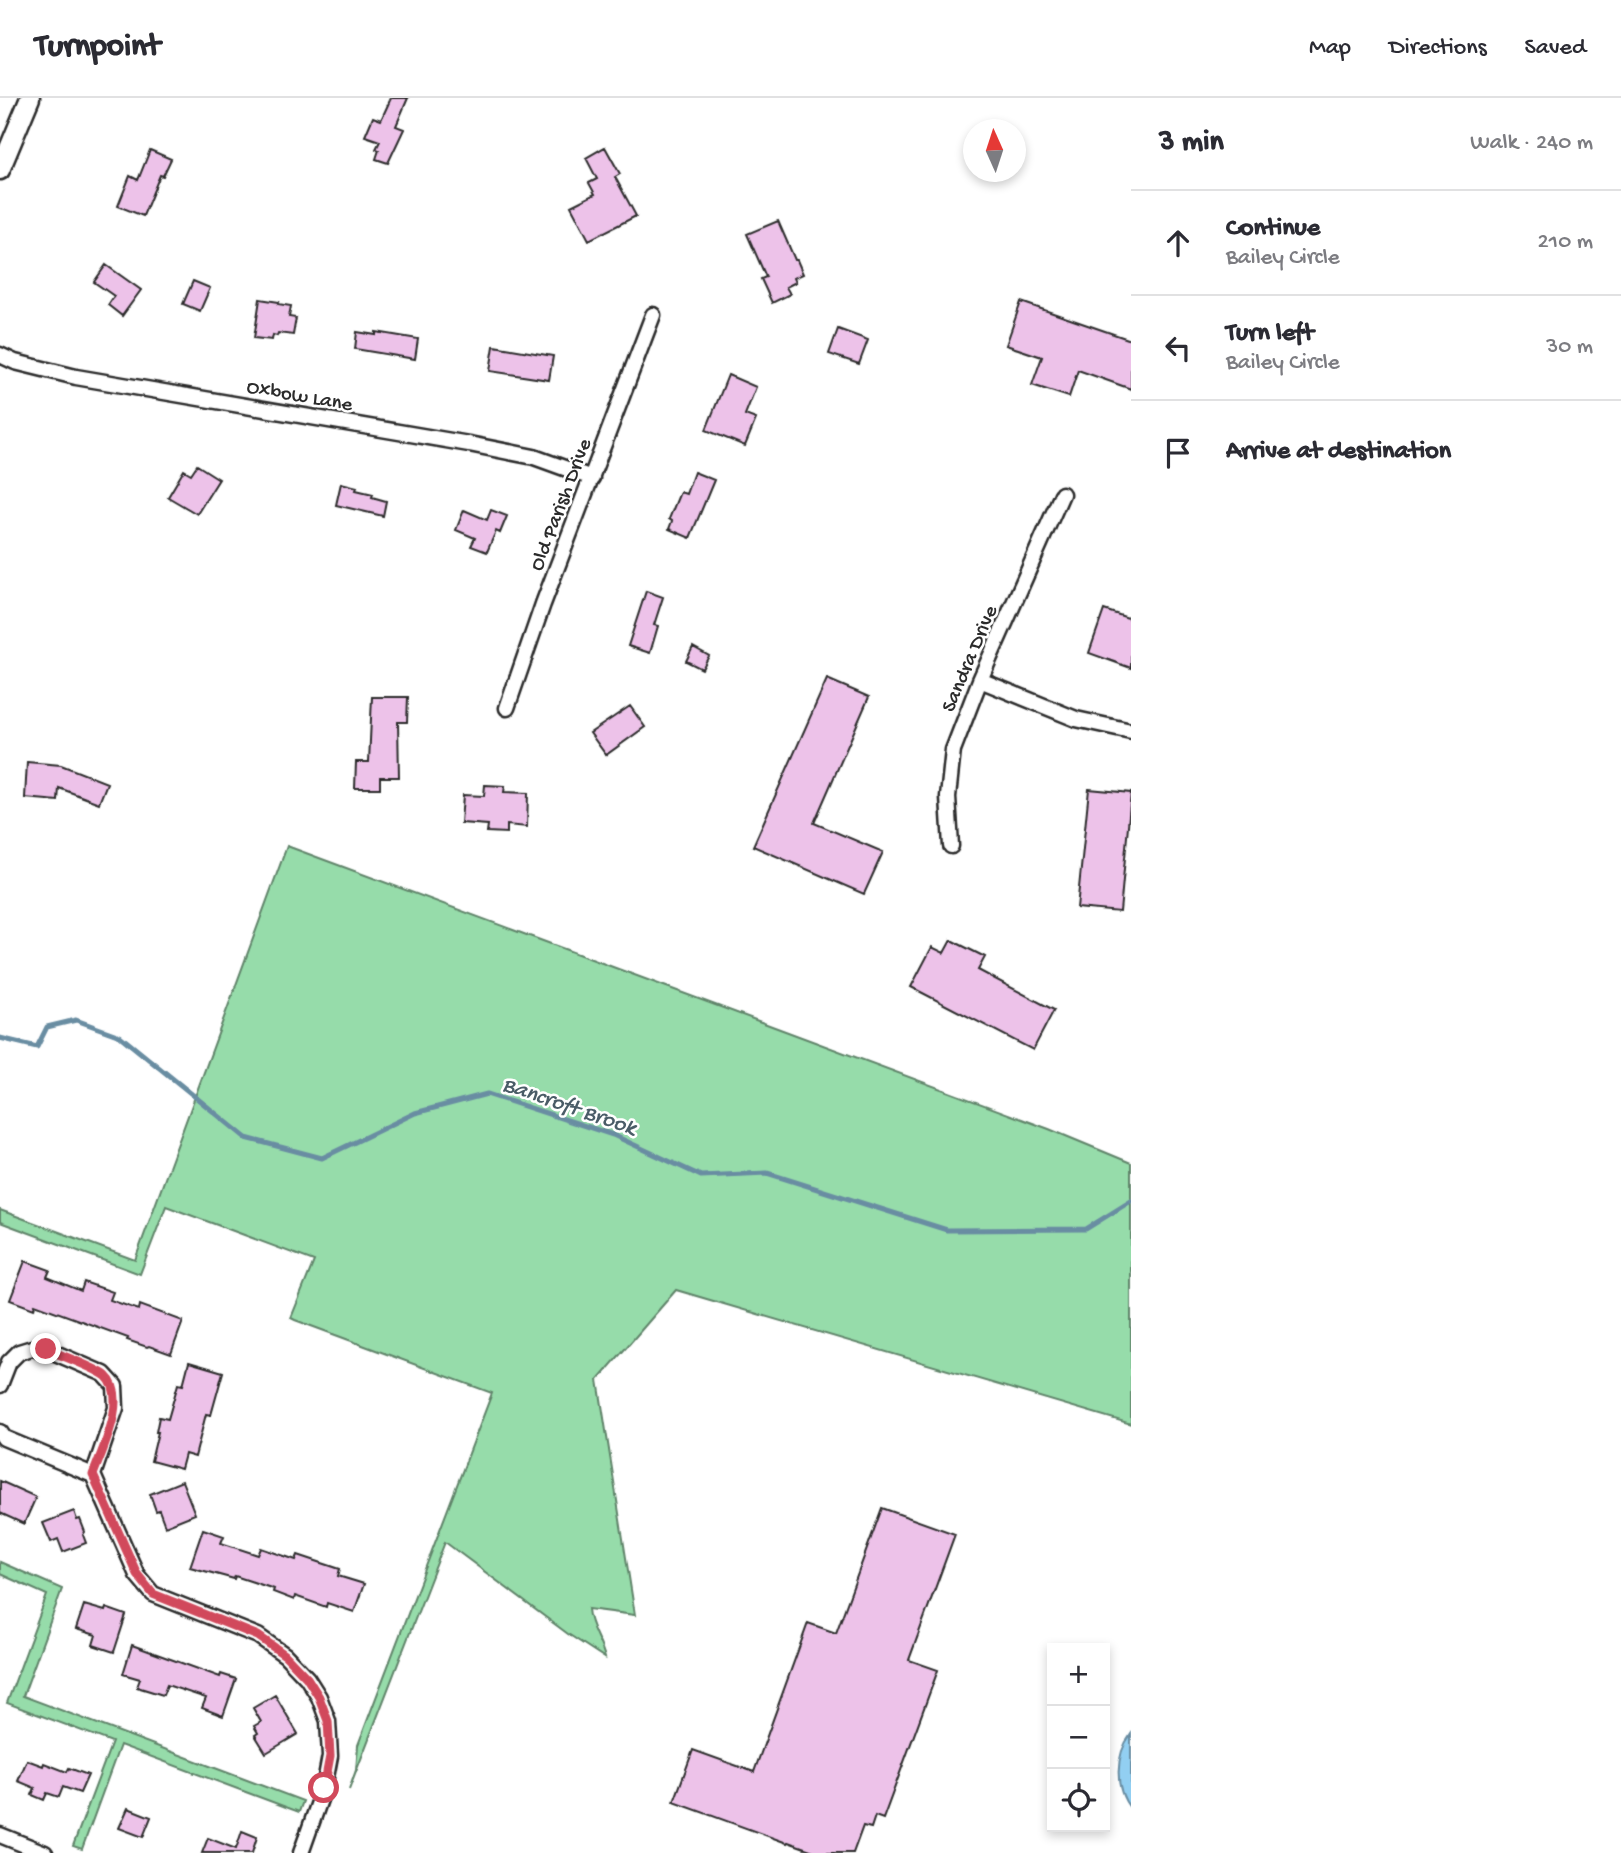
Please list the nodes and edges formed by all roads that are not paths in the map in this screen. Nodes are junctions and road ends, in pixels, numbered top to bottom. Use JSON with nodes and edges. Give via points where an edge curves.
{"nodes":[{"id":1,"x":30,"y":98,"type":"edge"},
{"id":2,"x":0,"y":170,"type":"edge"},
{"id":3,"x":653,"y":315,"type":"dead end"},
{"id":4,"x":0,"y":355,"type":"edge"},
{"id":5,"x":592,"y":478,"type":"junction"},
{"id":6,"x":1062,"y":494,"type":"dead end"},
{"id":7,"x":980,"y":680,"type":"junction"},
{"id":8,"x":508,"y":708,"type":"dead end"},
{"id":9,"x":1131,"y":731,"type":"edge"},
{"id":10,"x":951,"y":846,"type":"dead end"},
{"id":11,"x":0,"y":1385,"type":"edge"},
{"id":12,"x":0,"y":1433,"type":"edge"},
{"id":13,"x":93,"y":1475,"type":"junction"},
{"id":14,"x":0,"y":1835,"type":"edge"},
{"id":15,"x":45,"y":1853,"type":"edge"},
{"id":16,"x":301,"y":1853,"type":"edge"}],
"edges":[{"from":1,"to":2,"type":"street"},
{"from":3,"to":5,"type":"street","name":"Old Parish Drive"},
{"from":4,"to":5,"type":"street","name":"Oxbow Lane","via":[[76,377],[534,457]]},
{"from":5,"to":8,"type":"street","name":"Old Parish Drive"},
{"from":6,"to":7,"type":"street","name":"Sandra Drive"},
{"from":7,"to":9,"type":"street","via":[[1076,719]]},
{"from":7,"to":10,"type":"street","name":"Sandra Drive","via":[[953,750],[948,797]]},
{"from":11,"to":13,"type":"street","via":[[9,1362],[32,1348],[46,1349],[104,1374],[115,1386],[116,1408]]},
{"from":12,"to":13,"type":"street"},
{"from":13,"to":16,"type":"street","via":[[137,1574],[153,1594],[258,1636],[285,1655],[319,1697],[328,1721],[330,1756]]},
{"from":14,"to":15,"type":"street"}]}
